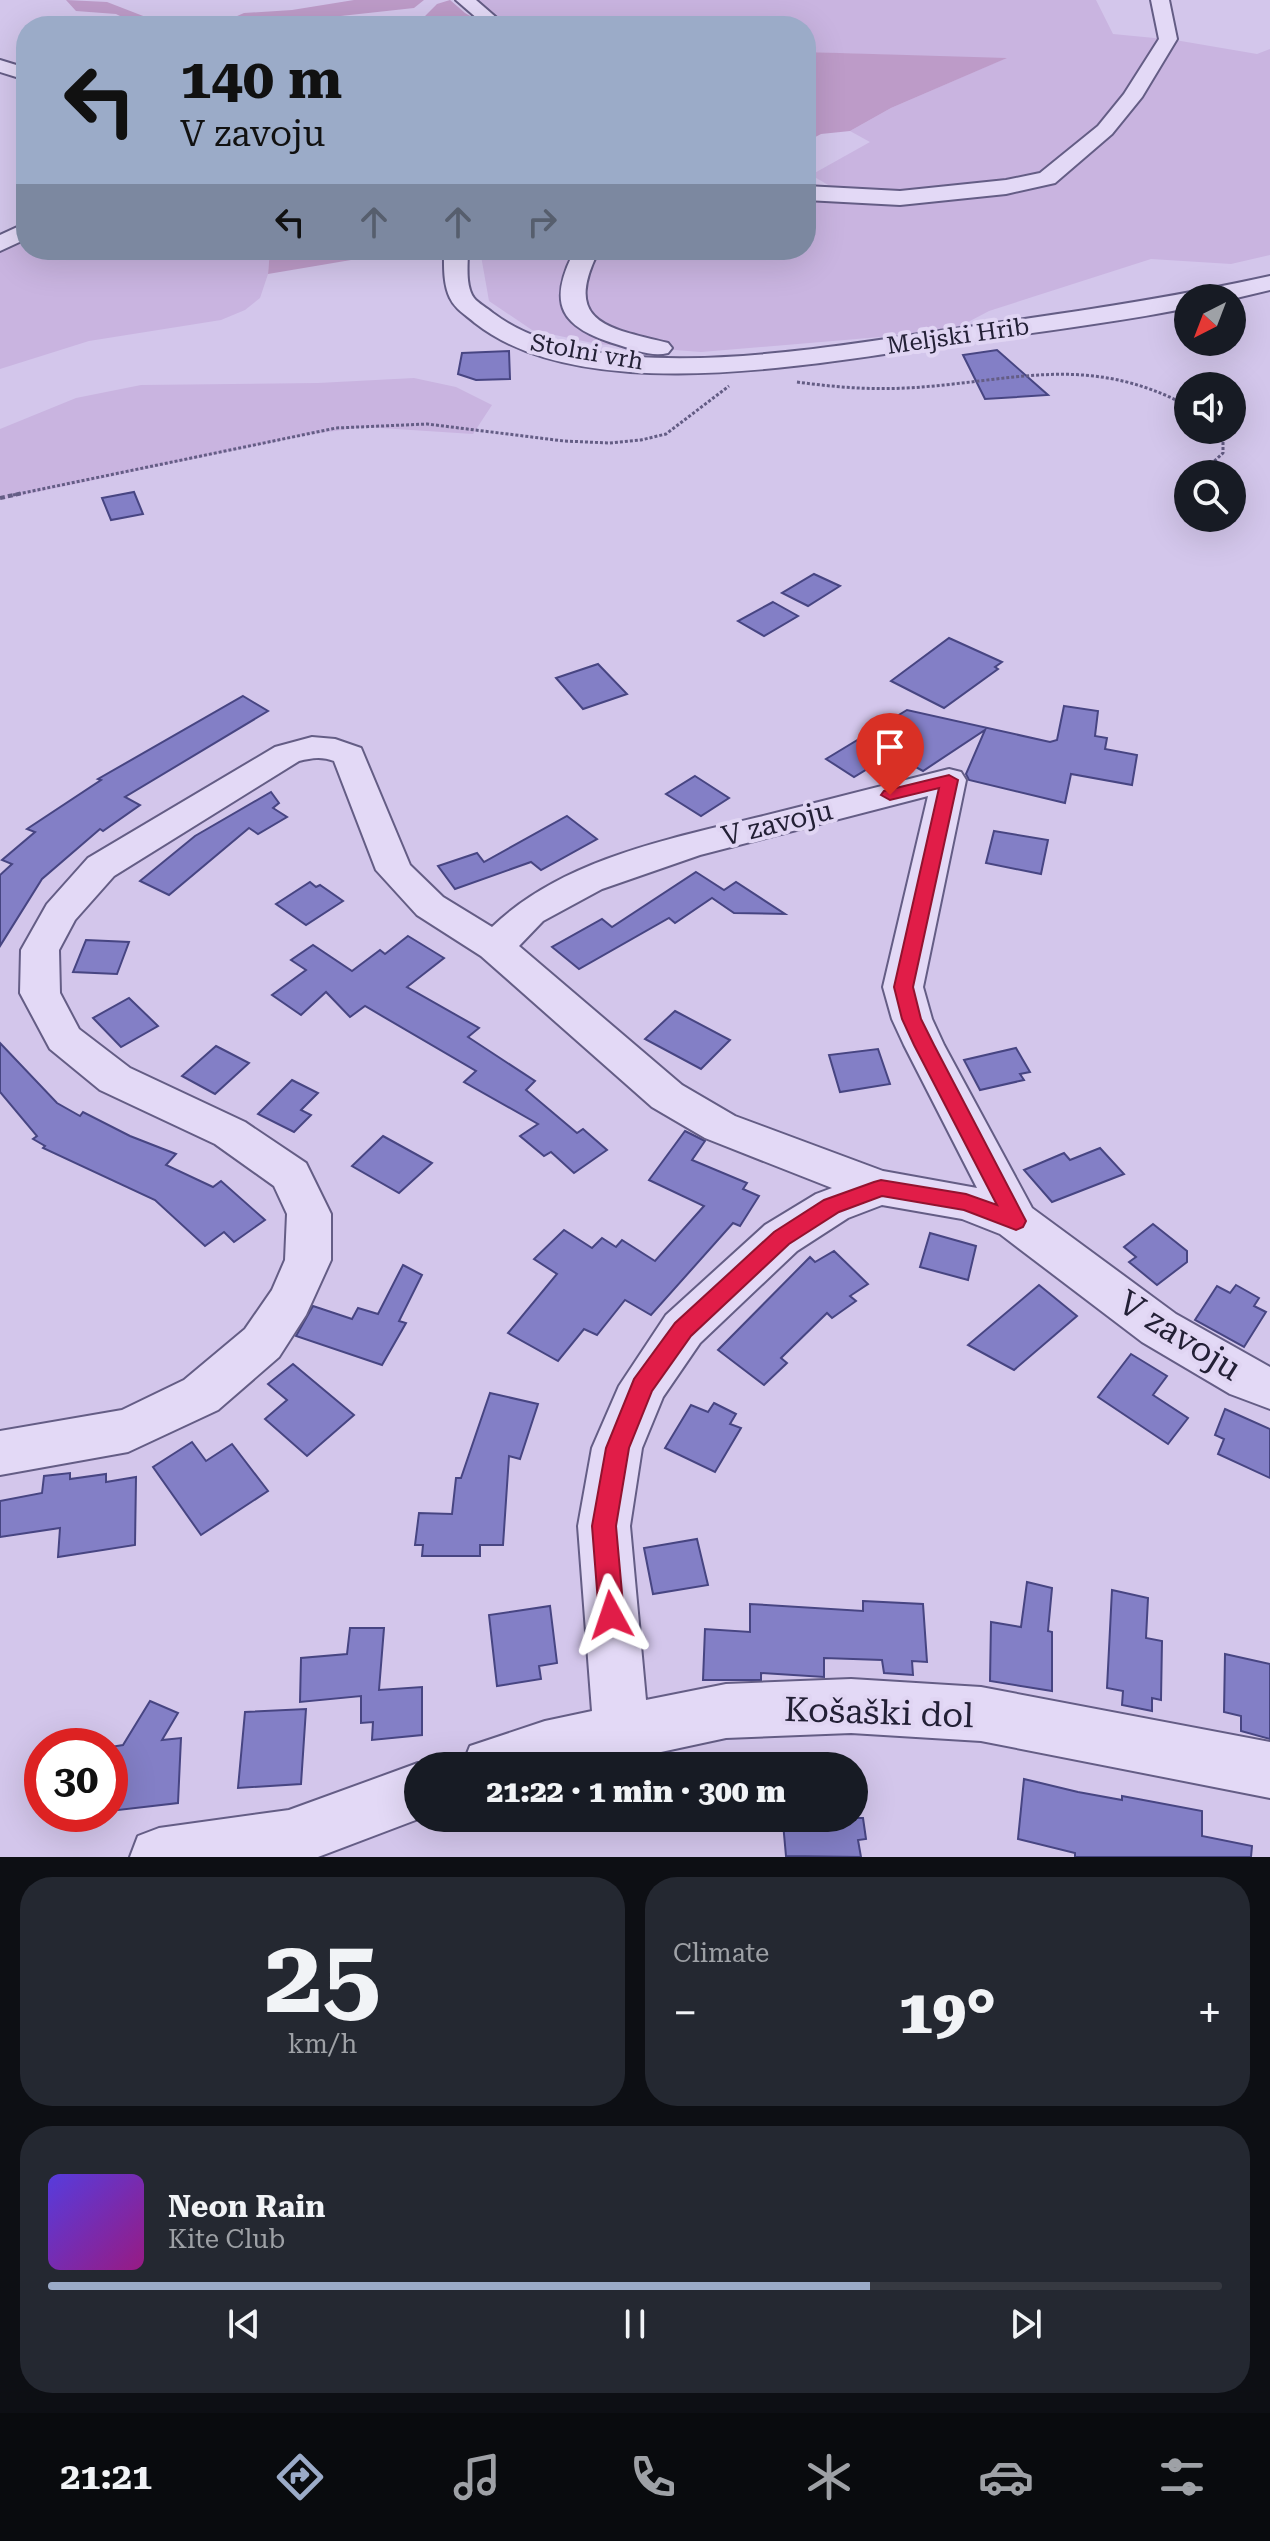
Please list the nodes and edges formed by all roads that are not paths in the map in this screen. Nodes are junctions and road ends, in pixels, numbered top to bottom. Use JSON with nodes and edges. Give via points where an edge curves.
{"nodes":[{"id":1,"x":465,"y":0,"type":"edge"},
{"id":2,"x":1160,"y":0,"type":"edge"},
{"id":3,"x":485,"y":16,"type":"edge"},
{"id":4,"x":816,"y":194,"type":"edge"},
{"id":5,"x":456,"y":260,"type":"edge"},
{"id":6,"x":581,"y":260,"type":"edge"},
{"id":7,"x":1270,"y":283,"type":"edge"},
{"id":8,"x":1246,"y":288,"type":"edge"},
{"id":9,"x":1174,"y":304,"type":"edge"},
{"id":10,"x":729,"y":375,"type":"junction"},
{"id":11,"x":495,"y":947,"type":"junction"},
{"id":12,"x":881,"y":1188,"type":"junction"},
{"id":13,"x":1016,"y":1221,"type":"junction"},
{"id":14,"x":1270,"y":1388,"type":"edge"},
{"id":15,"x":0,"y":1453,"type":"edge"},
{"id":16,"x":621,"y":1732,"type":"junction"},
{"id":17,"x":544,"y":1752,"type":"edge"},
{"id":18,"x":1270,"y":1770,"type":"edge"},
{"id":19,"x":404,"y":1797,"type":"edge"},
{"id":20,"x":285,"y":1848,"type":"edge"},
{"id":21,"x":159,"y":1857,"type":"edge"}],
"edges":[{"from":1,"to":3,"type":"street"},
{"from":2,"to":4,"type":"street","via":[[1168,39],[1132,97],[1105,130],[1047,178],[900,198]]},
{"from":5,"to":10,"type":"street","name":"Stolni vrh","via":[[463,300],[489,324],[518,340],[589,357]]},
{"from":6,"to":10,"type":"street","via":[[568,293],[579,315],[614,334]]},
{"from":7,"to":8,"type":"street"},
{"from":9,"to":10,"type":"street","name":"Meljski Hrib"},
{"from":11,"to":12,"type":"street","name":"V zavoju","via":[[667,1096],[759,1144]]},
{"from":11,"to":13,"type":"street","name":"V zavoju","via":[[530,912],[589,880],[689,846],[949,780],[903,987],[924,1045]]},
{"from":11,"to":15,"type":"street","name":"V zavoju","via":[[430,906],[394,870],[349,755],[335,749],[312,747],[287,754],[101,867],[60,913],[40,950],[40,993],[64,1039],[115,1079],[230,1133],[291,1175],[309,1214],[308,1260],[290,1301],[262,1343],[201,1395],[128,1430]]},
{"from":12,"to":13,"type":"street","name":"V zavoju","via":[[966,1202]]},
{"from":12,"to":16,"type":"street","name":"V zavoju","via":[[832,1206],[781,1238],[683,1329],[643,1386],[617,1448],[604,1526]]},
{"from":13,"to":14,"type":"street","name":"V zavoju","via":[[1159,1328]]},
{"from":16,"to":17,"type":"street","name":"Košaški dol"},
{"from":16,"to":18,"type":"street","name":"Košaški dol","via":[[726,1711],[851,1706],[981,1714]]},
{"from":19,"to":20,"type":"street"},
{"from":20,"to":21,"type":"street"}]}
